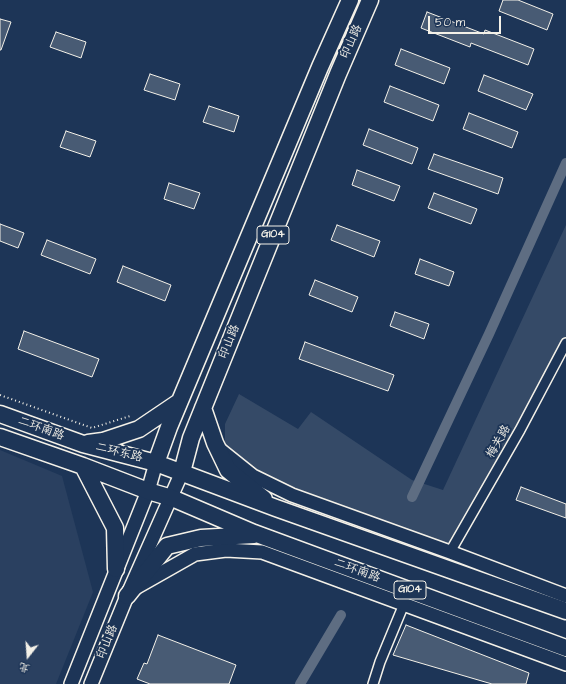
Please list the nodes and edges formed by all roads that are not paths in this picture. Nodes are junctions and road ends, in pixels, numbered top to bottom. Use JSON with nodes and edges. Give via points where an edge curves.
{"nodes":[{"id":1,"x":350,"y":0,"type":"edge"},
{"id":2,"x":370,"y":0,"type":"edge"},
{"id":3,"x":566,"y":343,"type":"edge"},
{"id":4,"x":179,"y":402,"type":"junction"},
{"id":5,"x":203,"y":408,"type":"junction"},
{"id":6,"x":0,"y":414,"type":"edge"},
{"id":7,"x":0,"y":437,"type":"edge"},
{"id":8,"x":83,"y":444,"type":"junction"},
{"id":9,"x":217,"y":447,"type":"junction"},
{"id":10,"x":156,"y":463,"type":"junction"},
{"id":11,"x":82,"y":466,"type":"junction"},
{"id":12,"x":182,"y":472,"type":"junction"},
{"id":13,"x":148,"y":491,"type":"junction"},
{"id":14,"x":172,"y":498,"type":"junction"},
{"id":15,"x":276,"y":508,"type":"junction"},
{"id":16,"x":260,"y":535,"type":"junction"},
{"id":17,"x":450,"y":552,"type":"junction"},
{"id":18,"x":116,"y":569,"type":"junction"},
{"id":19,"x":128,"y":593,"type":"junction"},
{"id":20,"x":566,"y":596,"type":"edge"},
{"id":21,"x":404,"y":604,"type":"junction"},
{"id":22,"x":566,"y":611,"type":"edge"},
{"id":23,"x":566,"y":648,"type":"edge"},
{"id":24,"x":566,"y":664,"type":"edge"},
{"id":25,"x":71,"y":684,"type":"edge"},
{"id":26,"x":91,"y":684,"type":"edge"},
{"id":27,"x":373,"y":684,"type":"edge"}],
"edges":[{"from":1,"to":4,"type":"highway","name":"印山路","number":"G104"},
{"from":2,"to":5,"type":"highway","name":"印山路","number":"G104"},
{"from":3,"to":17,"type":"street","name":"梅关路"},
{"from":4,"to":8,"type":"highway","via":[[139,429],[103,441]]},
{"from":4,"to":10,"type":"highway","name":"印山路","number":"G104"},
{"from":5,"to":9,"type":"highway"},
{"from":5,"to":12,"type":"highway","name":"印山路","number":"G104","via":[[191,438]]},
{"from":6,"to":8,"type":"highway","name":"二环南路"},
{"from":7,"to":11,"type":"highway","name":"二环南路","number":"G104"},
{"from":8,"to":10,"type":"highway","name":"二环东路"},
{"from":9,"to":15,"type":"highway","via":[[228,470]]},
{"from":9,"to":17,"type":"street","via":[[253,476],[292,495]]},
{"from":10,"to":12,"type":"highway"},
{"from":10,"to":13,"type":"street","name":"印山路"},
{"from":11,"to":13,"type":"highway","name":"二环东路","number":"G104"},
{"from":11,"to":18,"type":"highway","via":[[115,528]]},
{"from":12,"to":14,"type":"street","name":"印山路"},
{"from":12,"to":15,"type":"highway"},
{"from":13,"to":14,"type":"highway","name":"二环南路","number":"G104"},
{"from":13,"to":18,"type":"street","name":"印山路"},
{"from":14,"to":16,"type":"highway","name":"二环南路","number":"G104"},
{"from":14,"to":19,"type":"street","name":"印山路"},
{"from":15,"to":22,"type":"highway"},
{"from":16,"to":19,"type":"highway","via":[[201,538],[167,546]]},
{"from":16,"to":23,"type":"highway","name":"二环南路","number":"G104"},
{"from":17,"to":20,"type":"street"},
{"from":18,"to":25,"type":"street","name":"印山路"},
{"from":19,"to":21,"type":"street","via":[[195,554],[226,550],[262,552]]},
{"from":19,"to":26,"type":"street","name":"印山路"},
{"from":21,"to":24,"type":"street"},
{"from":21,"to":27,"type":"street"}]}
